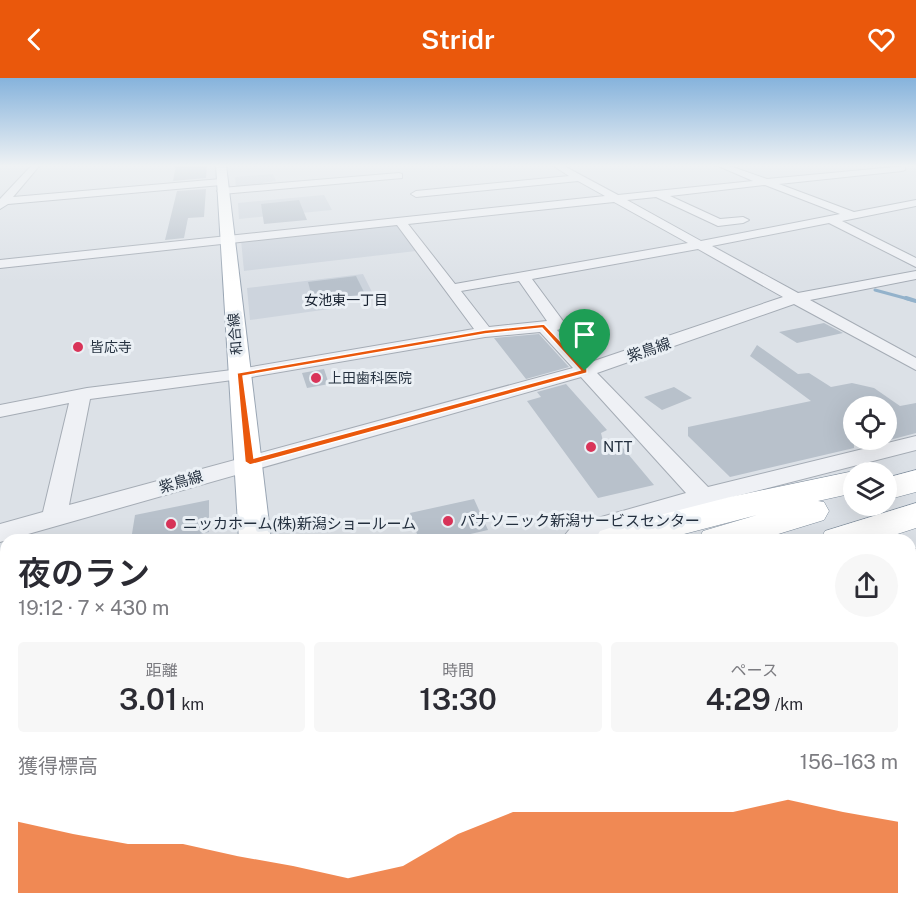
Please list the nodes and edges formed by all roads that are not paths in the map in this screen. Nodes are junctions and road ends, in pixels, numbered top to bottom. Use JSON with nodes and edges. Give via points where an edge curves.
{"nodes":[{"id":1,"x":225,"y":204,"type":"edge"},
{"id":2,"x":426,"y":204,"type":"edge"},
{"id":3,"x":561,"y":204,"type":"edge"},
{"id":4,"x":627,"y":204,"type":"edge"},
{"id":5,"x":679,"y":204,"type":"edge"},
{"id":6,"x":825,"y":204,"type":"edge"},
{"id":7,"x":909,"y":204,"type":"edge"},
{"id":8,"x":852,"y":214,"type":"junction"},
{"id":9,"x":439,"y":218,"type":"junction"},
{"id":10,"x":831,"y":220,"type":"junction"},
{"id":11,"x":400,"y":222,"type":"junction"},
{"id":12,"x":755,"y":235,"type":"junction"},
{"id":13,"x":227,"y":240,"type":"junction"},
{"id":14,"x":700,"y":245,"type":"junction"},
{"id":15,"x":916,"y":263,"type":"edge"},
{"id":16,"x":0,"y":264,"type":"edge"},
{"id":17,"x":916,"y":275,"type":"edge"},
{"id":18,"x":523,"y":276,"type":"junction"},
{"id":19,"x":451,"y":289,"type":"junction"},
{"id":20,"x":796,"y":298,"type":"junction"},
{"id":21,"x":544,"y":326,"type":"junction"},
{"id":22,"x":485,"y":332,"type":"junction"},
{"id":23,"x":916,"y":365,"type":"edge"},
{"id":24,"x":585,"y":371,"type":"junction"},
{"id":25,"x":240,"y":375,"type":"junction"},
{"id":26,"x":81,"y":395,"type":"junction"},
{"id":27,"x":0,"y":411,"type":"edge"},
{"id":28,"x":916,"y":443,"type":"edge"},
{"id":29,"x":250,"y":462,"type":"junction"},
{"id":30,"x":916,"y":468,"type":"edge"},
{"id":31,"x":897,"y":472,"type":"edge"},
{"id":32,"x":916,"y":481,"type":"edge"},
{"id":33,"x":843,"y":484,"type":"edge"},
{"id":34,"x":897,"y":486,"type":"edge"},
{"id":35,"x":707,"y":500,"type":"junction"},
{"id":36,"x":843,"y":501,"type":"edge"},
{"id":37,"x":916,"y":515,"type":"edge"},
{"id":38,"x":54,"y":517,"type":"junction"},
{"id":39,"x":0,"y":533,"type":"edge"},
{"id":40,"x":255,"y":534,"type":"edge"},
{"id":41,"x":580,"y":534,"type":"edge"},
{"id":42,"x":636,"y":534,"type":"edge"},
{"id":43,"x":736,"y":534,"type":"edge"},
{"id":44,"x":857,"y":534,"type":"edge"},
{"id":45,"x":170,"y":918,"type":"edge"},
{"id":46,"x":213,"y":918,"type":"edge"}],
"edges":[{"from":1,"to":13,"type":"main road","name":"和合線"},
{"from":2,"to":9,"type":"street"},
{"from":3,"to":9,"type":"street"},
{"from":4,"to":14,"type":"street"},
{"from":5,"to":12,"type":"street","via":[[718,223],[741,216],[748,231]]},
{"from":6,"to":8,"type":"street"},
{"from":7,"to":8,"type":"street"},
{"from":8,"to":10,"type":"street"},
{"from":9,"to":11,"type":"street"},
{"from":10,"to":12,"type":"street"},
{"from":10,"to":15,"type":"street"},
{"from":11,"to":13,"type":"street"},
{"from":11,"to":19,"type":"street"},
{"from":12,"to":14,"type":"street"},
{"from":13,"to":16,"type":"street"},
{"from":13,"to":25,"type":"main road","name":"和合線"},
{"from":14,"to":18,"type":"street"},
{"from":14,"to":20,"type":"street"},
{"from":17,"to":20,"type":"street","name":"紫鳥線"},
{"from":18,"to":19,"type":"street"},
{"from":18,"to":21,"type":"street","via":[[558,325]]},
{"from":19,"to":22,"type":"street"},
{"from":20,"to":23,"type":"street"},
{"from":20,"to":24,"type":"street","name":"紫鳥線"},
{"from":21,"to":22,"type":"street"},
{"from":21,"to":24,"type":"street"},
{"from":22,"to":25,"type":"street"},
{"from":24,"to":29,"type":"street","name":"紫鳥線"},
{"from":24,"to":35,"type":"street"},
{"from":25,"to":26,"type":"street"},
{"from":25,"to":29,"type":"main road","name":"和合線"},
{"from":26,"to":27,"type":"street"},
{"from":26,"to":38,"type":"street"},
{"from":28,"to":35,"type":"street"},
{"from":29,"to":38,"type":"street","name":"紫鳥線"},
{"from":29,"to":40,"type":"main road","name":"和合線"},
{"from":30,"to":31,"type":"highway"},
{"from":32,"to":34,"type":"highway"},
{"from":33,"to":42,"type":"highway"},
{"from":35,"to":41,"type":"street"},
{"from":36,"to":43,"type":"highway"},
{"from":37,"to":44,"type":"highway"},
{"from":38,"to":39,"type":"street","name":"紫鳥線"},
{"from":45,"to":46,"type":"street"}]}
